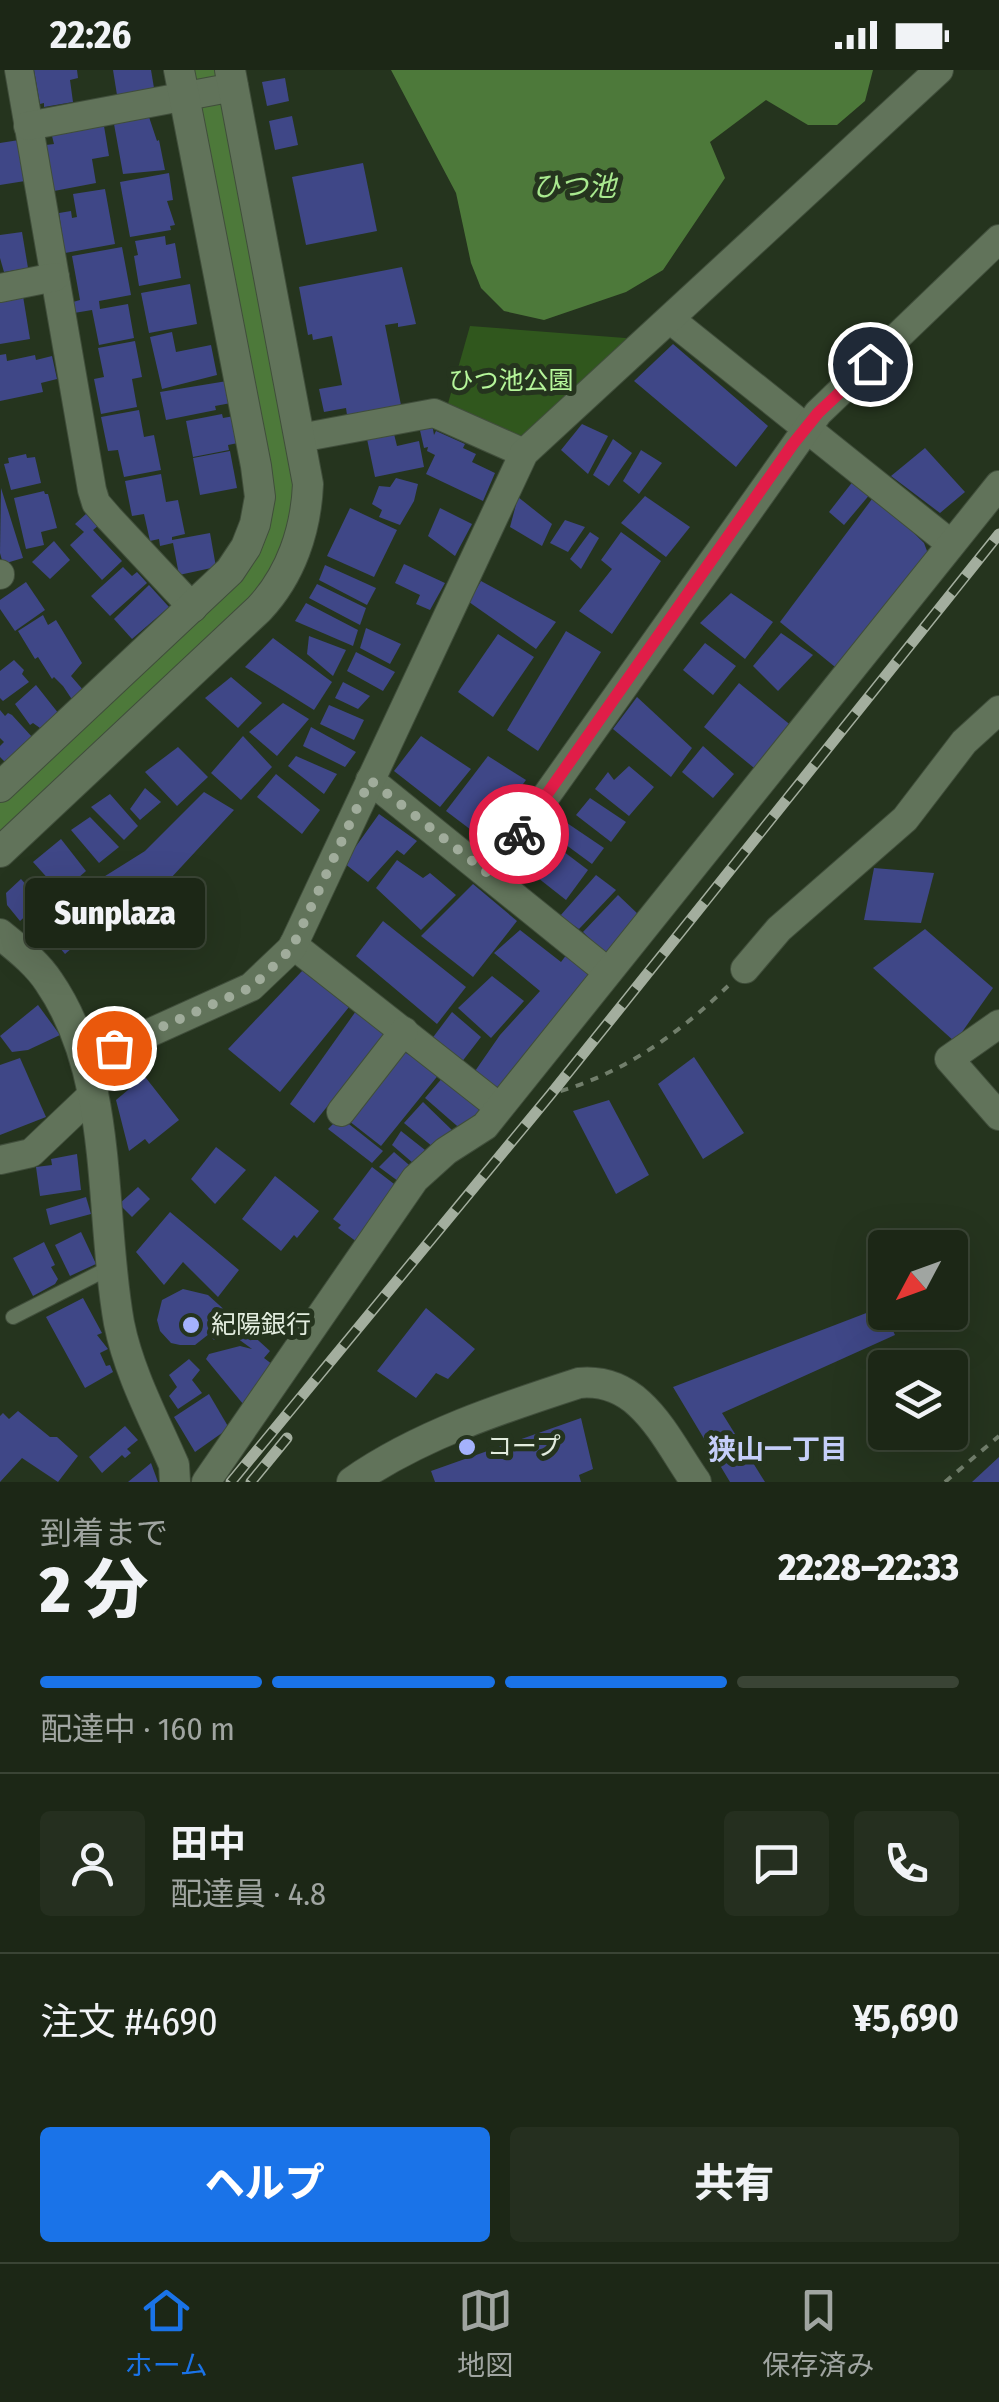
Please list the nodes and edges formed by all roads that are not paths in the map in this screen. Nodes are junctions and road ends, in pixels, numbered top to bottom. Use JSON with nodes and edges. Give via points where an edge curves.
{"nodes":[{"id":1,"x":19,"y":70,"type":"edge"},
{"id":2,"x":939,"y":70,"type":"edge"},
{"id":3,"x":207,"y":85,"type":"edge"},
{"id":4,"x":28,"y":126,"type":"junction"},
{"id":5,"x":999,"y":240,"type":"edge"},
{"id":6,"x":55,"y":277,"type":"junction"},
{"id":7,"x":0,"y":288,"type":"edge"},
{"id":8,"x":671,"y":320,"type":"junction"},
{"id":9,"x":806,"y":428,"type":"junction"},
{"id":10,"x":300,"y":438,"type":"junction"},
{"id":11,"x":524,"y":453,"type":"junction"},
{"id":12,"x":999,"y":485,"type":"edge"},
{"id":13,"x":951,"y":544,"type":"junction"},
{"id":14,"x":193,"y":608,"type":"junction"},
{"id":15,"x":999,"y":710,"type":"edge"},
{"id":16,"x":370,"y":780,"type":"junction"},
{"id":17,"x":1,"y":784,"type":"edge"},
{"id":18,"x":0,"y":852,"type":"edge"},
{"id":19,"x":490,"y":875,"type":"junction"},
{"id":20,"x":0,"y":934,"type":"edge"},
{"id":21,"x":294,"y":944,"type":"junction"},
{"id":22,"x":746,"y":969,"type":"road end"},
{"id":23,"x":608,"y":972,"type":"junction"},
{"id":24,"x":999,"y":1024,"type":"edge"},
{"id":25,"x":404,"y":1031,"type":"junction"},
{"id":26,"x":85,"y":1062,"type":"junction"},
{"id":27,"x":92,"y":1095,"type":"junction"},
{"id":28,"x":499,"y":1108,"type":"junction"},
{"id":29,"x":341,"y":1112,"type":"dead end"},
{"id":30,"x":999,"y":1116,"type":"edge"},
{"id":31,"x":0,"y":1160,"type":"edge"},
{"id":32,"x":112,"y":1267,"type":"junction"},
{"id":33,"x":13,"y":1316,"type":"dead end"},
{"id":34,"x":175,"y":1482,"type":"edge"},
{"id":35,"x":206,"y":1482,"type":"edge"},
{"id":36,"x":352,"y":1482,"type":"edge"},
{"id":37,"x":696,"y":1482,"type":"edge"}],
"edges":[{"from":1,"to":4,"type":"street"},
{"from":2,"to":8,"type":"street"},
{"from":3,"to":4,"type":"street"},
{"from":3,"to":10,"type":"street"},
{"from":3,"to":14,"type":"street","via":[[260,496],[246,547]]},
{"from":4,"to":6,"type":"street"},
{"from":5,"to":9,"type":"street"},
{"from":6,"to":7,"type":"street"},
{"from":6,"to":14,"type":"street","via":[[96,503]]},
{"from":8,"to":9,"type":"street"},
{"from":8,"to":11,"type":"street"},
{"from":9,"to":13,"type":"street"},
{"from":9,"to":19,"type":"street"},
{"from":10,"to":11,"type":"street","via":[[434,413]]},
{"from":10,"to":18,"type":"street","via":[[308,484],[305,517],[270,598]]},
{"from":11,"to":16,"type":"street"},
{"from":12,"to":13,"type":"street"},
{"from":13,"to":23,"type":"street"},
{"from":14,"to":17,"type":"street"},
{"from":15,"to":22,"type":"street","via":[[964,742],[904,819],[779,929]]},
{"from":16,"to":19,"type":"street"},
{"from":16,"to":21,"type":"street"},
{"from":19,"to":23,"type":"street"},
{"from":20,"to":26,"type":"street","via":[[48,980]]},
{"from":21,"to":25,"type":"street"},
{"from":21,"to":26,"type":"street","via":[[252,987]]},
{"from":23,"to":28,"type":"street"},
{"from":24,"to":30,"type":"street","via":[[949,1059]]},
{"from":25,"to":28,"type":"street"},
{"from":25,"to":29,"type":"street"},
{"from":26,"to":27,"type":"street"},
{"from":27,"to":31,"type":"street","via":[[31,1153]]},
{"from":27,"to":32,"type":"street"},
{"from":28,"to":35,"type":"street","via":[[415,1179]]},
{"from":32,"to":33,"type":"lane"},
{"from":32,"to":34,"type":"street","via":[[132,1368],[174,1465]]},
{"from":36,"to":37,"type":"street","via":[[466,1424],[598,1381],[630,1393],[645,1408]]}]}
